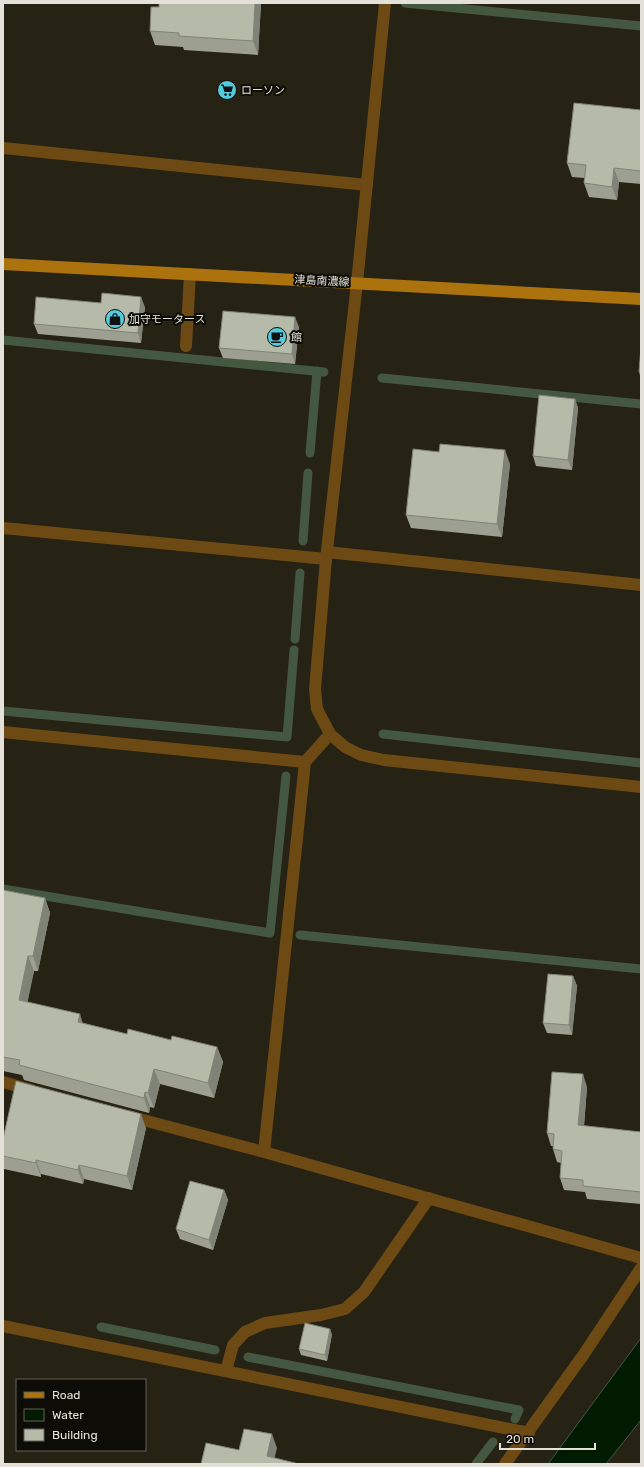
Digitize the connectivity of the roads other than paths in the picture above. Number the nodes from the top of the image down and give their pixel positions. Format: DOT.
graph roads {
  1 [pos="385,3"];
  2 [pos="3,148"];
  3 [pos="367,185"];
  4 [pos="3,264"];
  5 [pos="190,274"];
  6 [pos="357,283"];
  7 [pos="641,299"];
  8 [pos="186,346"];
  9 [pos="3,528"];
  10 [pos="326,556"];
  11 [pos="641,585"];
  12 [pos="3,732"];
  13 [pos="330,734"];
  14 [pos="305,762"];
  15 [pos="641,787"];
  16 [pos="3,1082"];
  17 [pos="41,1093"];
  18 [pos="118,1113"];
  19 [pos="264,1152"];
  20 [pos="430,1198"];
  21 [pos="641,1258"];
  22 [pos="641,1268"];
  23 [pos="3,1326"];
  24 [pos="226,1371"];
  25 [pos="529,1433"];
  26 [pos="505,1464"];
  1 -- 3 [label="street"];
  2 -- 3 [label="street"];
  3 -- 6 [label="street"];
  4 -- 5 [label="main road, 津島南濃線"];
  5 -- 6 [label="main road, 津島南濃線"];
  5 -- 8 [label="street"];
  6 -- 7 [label="main road, 津島南濃線"];
  6 -- 10 [label="street"];
  9 -- 10 [label="street"];
  10 -- 11 [label="street"];
  10 -- 13 [label="street"];
  12 -- 14 [label="street"];
  13 -- 14 [label="street"];
  13 -- 15 [label="street"];
  14 -- 19 [label="street"];
  16 -- 17 [label="street"];
  18 -- 19 [label="street"];
  19 -- 20 [label="street"];
  20 -- 21 [label="street"];
  20 -- 24 [label="street"];
  22 -- 25 [label="street"];
  23 -- 24 [label="street"];
  24 -- 25 [label="street"];
  25 -- 26 [label="street"];
}
